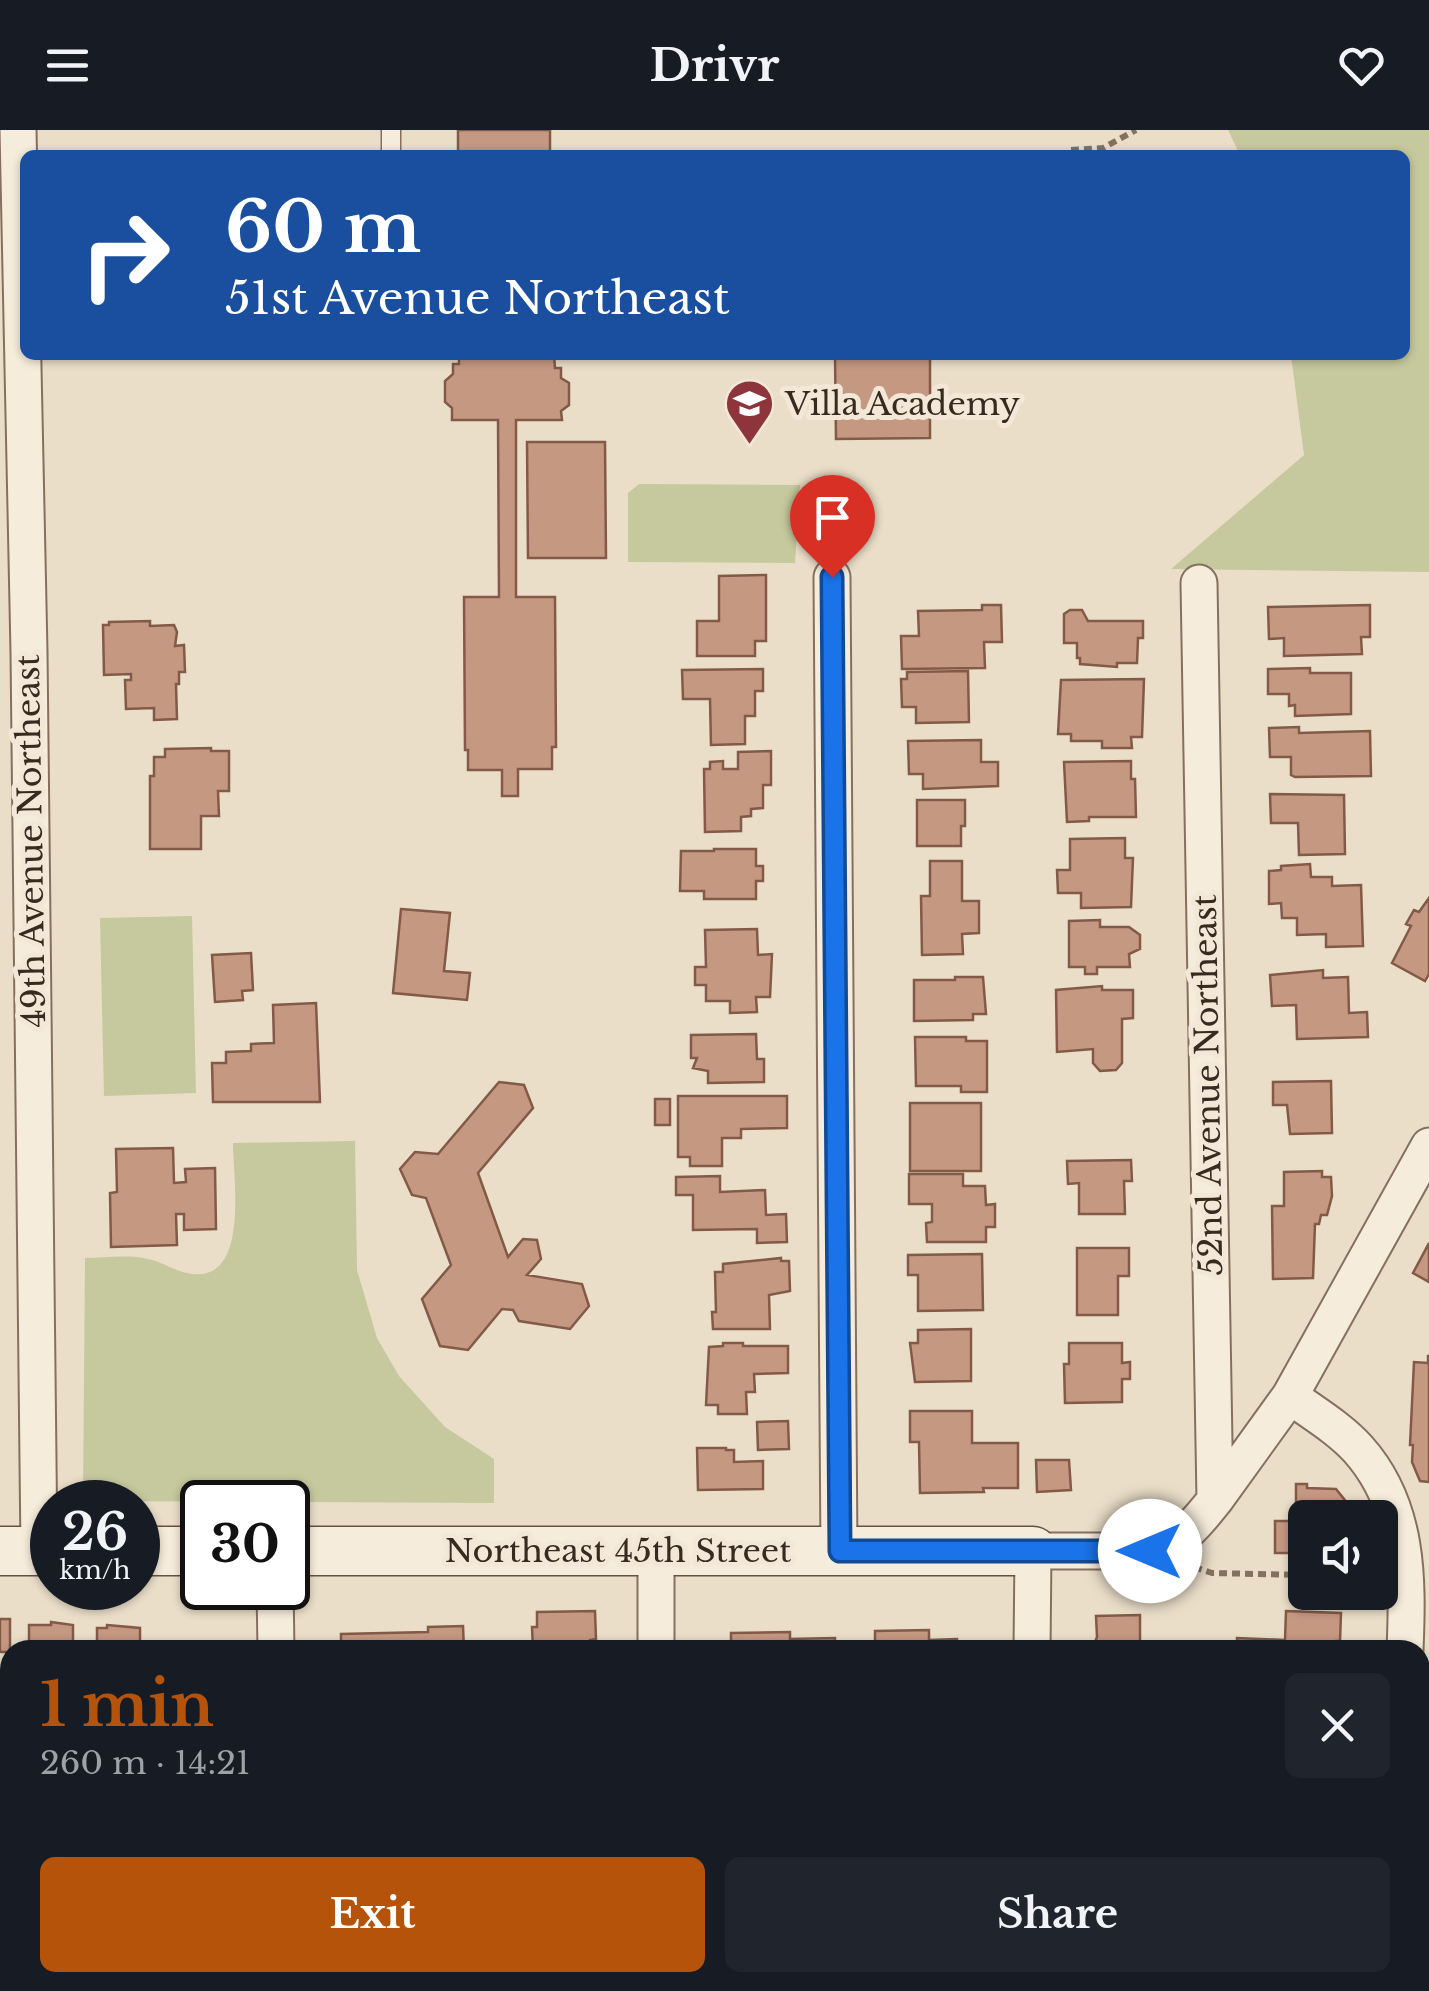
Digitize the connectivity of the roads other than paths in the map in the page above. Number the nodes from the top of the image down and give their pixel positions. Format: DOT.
graph roads {
  1 [pos="18,130"];
  2 [pos="14,571"];
  3 [pos="832,577"];
  4 [pos="1199,584"];
  5 [pos="1429,1146"];
  6 [pos="1290,1396"];
  7 [pos="30,1493"];
  8 [pos="1215,1500"];
  9 [pos="310,1551"];
  10 [pos="656,1551"];
  11 [pos="840,1551"];
  12 [pos="1032,1551"];
  13 [pos="276,1610"];
  14 [pos="276,1640"];
  15 [pos="656,1640"];
  16 [pos="1032,1640"];
  17 [pos="1405,1640"];
  1 -- 2 [label="street, 49th Avenue Northeast"];
  2 -- 7 [label="street, 49th Avenue Northeast"];
  3 -- 11 [label="street"];
  4 -- 8 [label="street, 52nd Avenue Northeast"];
  5 -- 6 [label="street"];
  6 -- 8 [label="street"];
  6 -- 17 [label="street"];
  8 -- 12 [label="street, Northeast 45th Street"];
  9 -- 10 [label="street, Northeast 45th Street"];
  10 -- 11 [label="street, Northeast 45th Street"];
  10 -- 15 [label="street"];
  11 -- 12 [label="street, Northeast 45th Street"];
  12 -- 16 [label="street"];
  13 -- 14 [label="street"];
}
